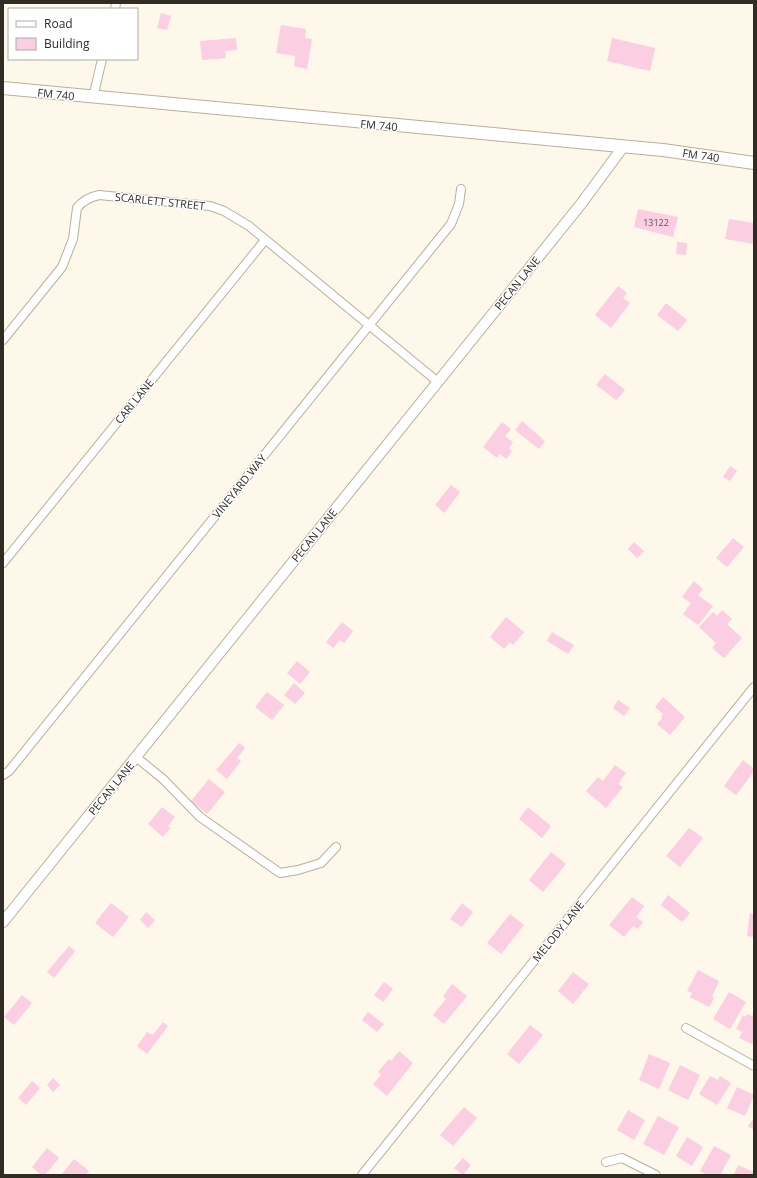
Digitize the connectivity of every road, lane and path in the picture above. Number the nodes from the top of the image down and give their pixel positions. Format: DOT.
graph roads {
  1 [pos="102,60"];
  2 [pos="3,88"];
  3 [pos="93,98"];
  4 [pos="623,147"];
  5 [pos="754,163"];
  6 [pos="460,189"];
  7 [pos="265,240"];
  8 [pos="368,326"];
  9 [pos="3,340"];
  10 [pos="438,382"];
  11 [pos="3,563"];
  12 [pos="754,687"];
  13 [pos="136,756"];
  14 [pos="3,775"];
  15 [pos="336,848"];
  16 [pos="3,922"];
  17 [pos="686,1028"];
  18 [pos="754,1066"];
  19 [pos="606,1162"];
  20 [pos="362,1175"];
  21 [pos="656,1175"];
  1 -- 3 [label="street"];
  2 -- 3 [label="main road, FM 740 / FM 740"];
  3 -- 4 [label="main road, FM 740 / FM 740"];
  4 -- 5 [label="main road, FM 740 / FM 740"];
  4 -- 10 [label="street, PECAN LANE"];
  6 -- 8 [label="street, VINEYARD WAY"];
  7 -- 8 [label="street, SCARLETT STREET"];
  7 -- 9 [label="street, SCARLETT STREET"];
  7 -- 11 [label="street, CARI LANE"];
  8 -- 10 [label="street, SCARLETT STREET"];
  8 -- 14 [label="street, VINEYARD WAY"];
  10 -- 13 [label="street, PECAN LANE"];
  12 -- 20 [label="street, MELODY LANE"];
  13 -- 15 [label="street"];
  13 -- 16 [label="street, PECAN LANE"];
  17 -- 18 [label="street"];
  19 -- 21 [label="street"];
}
